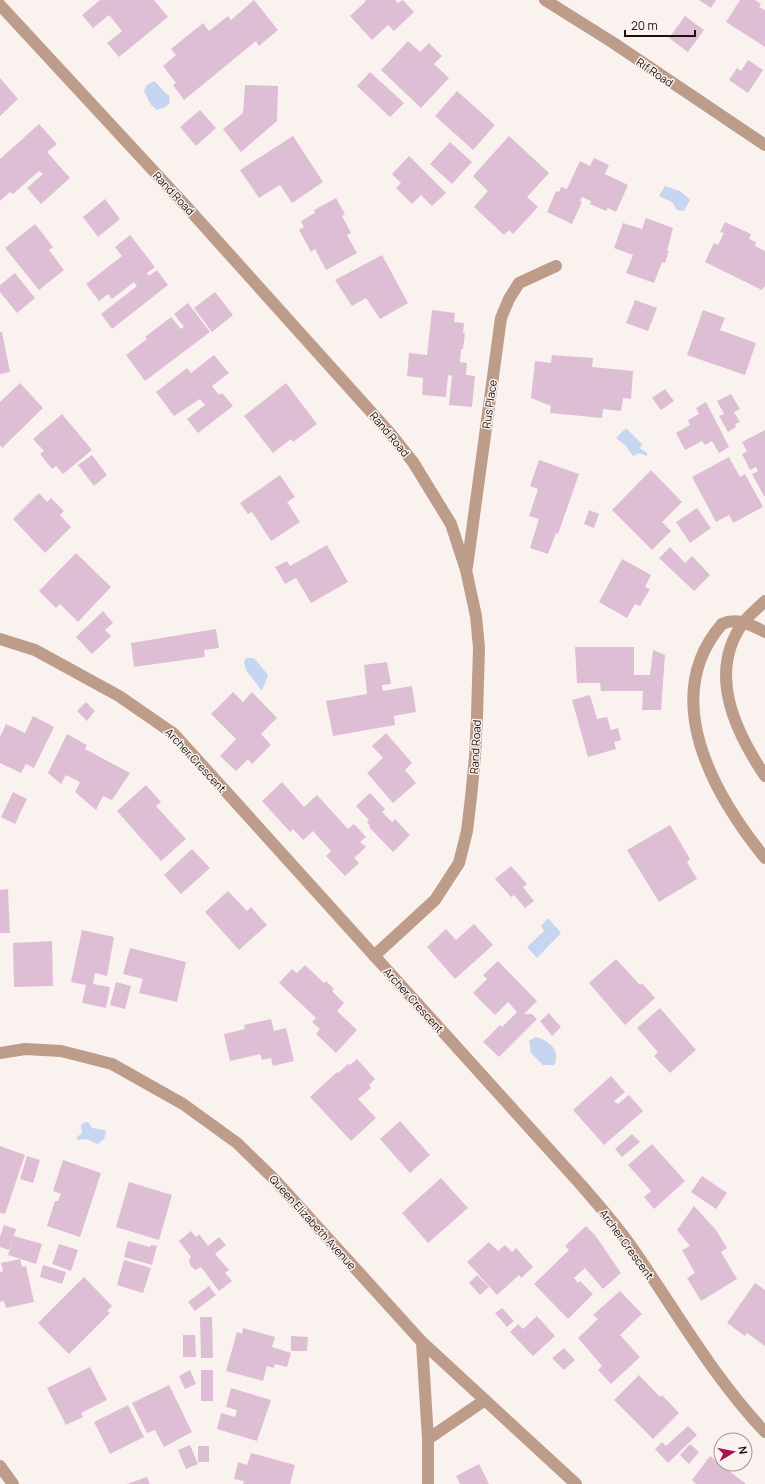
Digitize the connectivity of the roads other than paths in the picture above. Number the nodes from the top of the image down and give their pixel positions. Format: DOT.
graph roads {
  1 [pos="545,0"];
  2 [pos="0,5"];
  3 [pos="765,145"];
  4 [pos="556,266"];
  5 [pos="466,570"];
  6 [pos="765,601"];
  7 [pos="744,622"];
  8 [pos="765,632"];
  9 [pos="0,639"];
  10 [pos="765,776"];
  11 [pos="765,858"];
  12 [pos="374,956"];
  13 [pos="0,1053"];
  14 [pos="422,1342"];
  15 [pos="485,1400"];
  16 [pos="765,1432"];
  17 [pos="428,1439"];
  18 [pos="0,1466"];
  19 [pos="13,1484"];
  20 [pos="428,1484"];
  21 [pos="576,1484"];
  1 -- 3 [label="street, Rif Road"];
  2 -- 5 [label="street, Rand Road"];
  4 -- 5 [label="street, Rus Place"];
  5 -- 12 [label="street, Rand Road"];
  6 -- 7 [label="street"];
  7 -- 8 [label="street"];
  7 -- 10 [label="street"];
  7 -- 11 [label="street"];
  9 -- 12 [label="street, Archer Crescent"];
  12 -- 16 [label="street, Archer Crescent"];
  13 -- 14 [label="street, Queen Elizabeth Avenue"];
  14 -- 15 [label="street, Queen Elizabeth Avenue"];
  14 -- 17 [label="street"];
  15 -- 17 [label="street"];
  15 -- 21 [label="street, Queen Elizabeth Avenue"];
  17 -- 20 [label="street"];
  18 -- 19 [label="street"];
}
